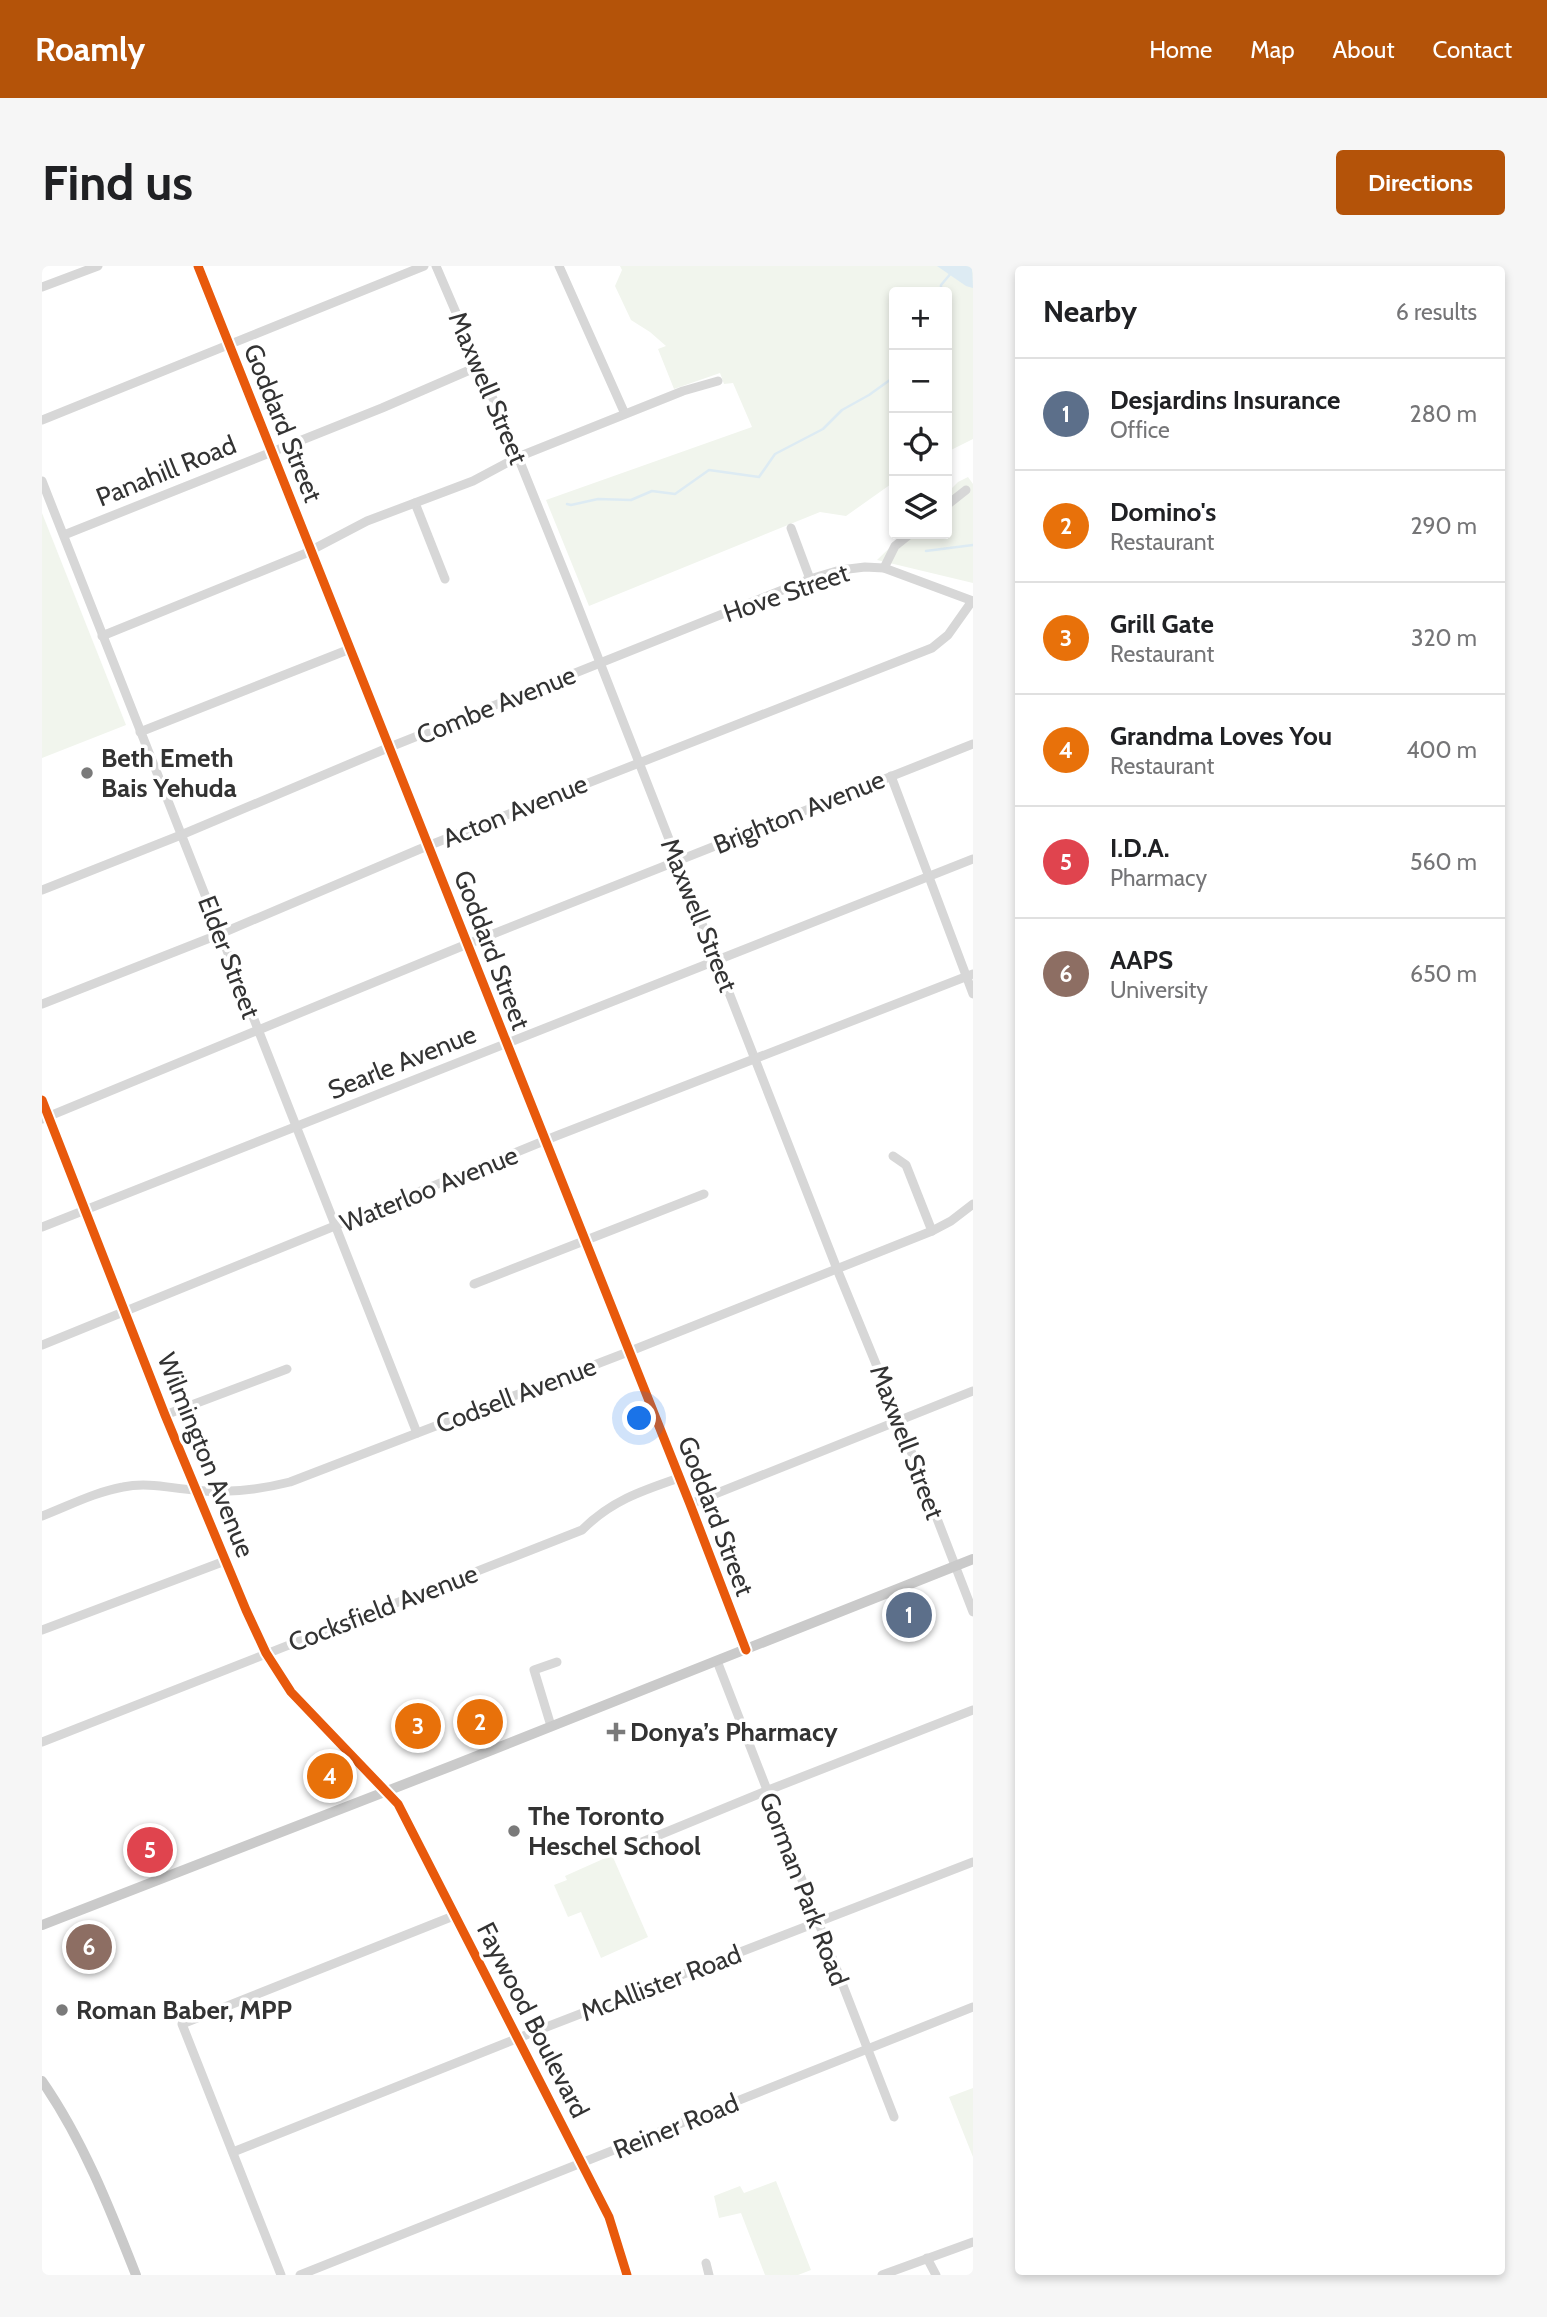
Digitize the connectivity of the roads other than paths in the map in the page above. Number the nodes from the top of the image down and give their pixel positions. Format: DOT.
graph roads {
  1 [pos="97,266"];
  2 [pos="198,266"];
  3 [pos="424,266"];
  4 [pos="436,266"];
  5 [pos="559,266"];
  6 [pos="42,288"];
  7 [pos="229,346"];
  8 [pos="479,366"];
  9 [pos="718,381"];
  10 [pos="625,414"];
  11 [pos="42,420"];
  12 [pos="272,450"];
  13 [pos="518,457"];
  14 [pos="42,481"];
  15 [pos="966,490"];
  16 [pos="952,501"];
  17 [pos="415,503"];
  18 [pos="790,528"];
  19 [pos="64,535"];
  20 [pos="904,539"];
  21 [pos="312,550"];
  22 [pos="884,568"];
  23 [pos="445,579"];
  24 [pos="810,579"];
  25 [pos="972,601"];
  26 [pos="102,636"];
  27 [pos="350,649"];
  28 [pos="601,663"];
  29 [pos="140,732"];
  30 [pos="973,744"];
  31 [pos="390,747"];
  32 [pos="640,761"];
  33 [pos="891,776"];
  34 [pos="181,835"];
  35 [pos="429,845"];
  36 [pos="973,859"];
  37 [pos="678,860"];
  38 [pos="929,876"];
  39 [pos="42,890"];
  40 [pos="220,934"];
  41 [pos="467,944"];
  42 [pos="718,960"];
  43 [pos="969,976"];
  44 [pos="973,994"];
  45 [pos="42,1004"];
  46 [pos="258,1031"];
  47 [pos="506,1044"];
  48 [pos="756,1060"];
  49 [pos="42,1100"];
  50 [pos="45,1118"];
  51 [pos="295,1127"];
  52 [pos="545,1141"];
  53 [pos="893,1156"];
  54 [pos="704,1194"];
  55 [pos="973,1204"];
  56 [pos="85,1210"];
  57 [pos="42,1227"];
  58 [pos="335,1228"];
  59 [pos="932,1231"];
  60 [pos="586,1242"];
  61 [pos="837,1269"];
  62 [pos="474,1284"];
  63 [pos="125,1311"];
  64 [pos="42,1345"];
  65 [pos="628,1352"];
  66 [pos="287,1369"];
  67 [pos="973,1391"];
  68 [pos="165,1415"];
  69 [pos="900,1420"];
  70 [pos="417,1433"];
  71 [pos="679,1478"];
  72 [pos="196,1490"];
  73 [pos="690,1504"];
  74 [pos="42,1516"];
  75 [pos="973,1559"];
  76 [pos="225,1561"];
  77 [pos="955,1566"];
  78 [pos="973,1612"];
  79 [pos="42,1630"];
  80 [pos="746,1650"];
  81 [pos="266,1653"];
  82 [pos="717,1661"];
  83 [pos="557,1662"];
  84 [pos="973,1710"];
  85 [pos="551,1727"];
  86 [pos="42,1742"];
  87 [pos="387,1791"];
  88 [pos="766,1791"];
  89 [pos="630,1847"];
  90 [pos="973,1862"];
  91 [pos="456,1915"];
  92 [pos="817,1923"];
  93 [pos="42,1925"];
  94 [pos="973,2007"];
  95 [pos="519,2038"];
  96 [pos="867,2049"];
  97 [pos="42,2081"];
  98 [pos="894,2117"];
  99 [pos="233,2152"];
  100 [pos="583,2163"];
  101 [pos="973,2242"];
  102 [pos="927,2258"];
  103 [pos="706,2263"];
  104 [pos="136,2275"];
  105 [pos="281,2275"];
  106 [pos="300,2275"];
  107 [pos="627,2275"];
  108 [pos="709,2275"];
  109 [pos="882,2275"];
  110 [pos="936,2275"];
  1 -- 6 [label="street"];
  2 -- 7 [label="street, Goddard Street"];
  3 -- 7 [label="street"];
  4 -- 8 [label="street, Maxwell Street"];
  5 -- 10 [label="street"];
  7 -- 11 [label="street"];
  7 -- 12 [label="street, Goddard Street"];
  8 -- 12 [label="street, Panahill Road"];
  8 -- 13 [label="street, Maxwell Street"];
  9 -- 10 [label="street"];
  10 -- 13 [label="street"];
  12 -- 19 [label="street, Panahill Road"];
  12 -- 21 [label="street, Goddard Street"];
  13 -- 17 [label="street"];
  13 -- 28 [label="street, Maxwell Street"];
  14 -- 19 [label="street, Elder Street"];
  15 -- 16 [label="street"];
  17 -- 21 [label="street"];
  17 -- 23 [label="street"];
  18 -- 24 [label="street"];
  19 -- 26 [label="street, Elder Street"];
  20 -- 22 [label="street"];
  21 -- 26 [label="street"];
  21 -- 27 [label="street, Goddard Street"];
  22 -- 24 [label="street, Hove Street"];
  22 -- 25 [label="street, Hove Street"];
  24 -- 28 [label="street, Hove Street"];
  25 -- 32 [label="street, Acton Avenue"];
  26 -- 29 [label="street, Elder Street"];
  27 -- 29 [label="street"];
  27 -- 31 [label="street, Goddard Street"];
  28 -- 31 [label="street, Combe Avenue"];
  28 -- 32 [label="street, Maxwell Street"];
  29 -- 34 [label="street, Elder Street"];
  30 -- 33 [label="street, Brighton Avenue"];
  31 -- 34 [label="street, Combe Avenue"];
  31 -- 35 [label="street, Goddard Street"];
  32 -- 35 [label="street, Acton Avenue"];
  32 -- 37 [label="street, Maxwell Street"];
  33 -- 37 [label="street, Brighton Avenue"];
  33 -- 38 [label="street"];
  34 -- 39 [label="street, Combe Avenue"];
  34 -- 40 [label="street, Elder Street"];
  35 -- 40 [label="street, Acton Avenue"];
  35 -- 41 [label="street, Goddard Street"];
  36 -- 38 [label="street, Searle Avenue"];
  37 -- 41 [label="street, Brighton Avenue"];
  37 -- 42 [label="street, Maxwell Street"];
  38 -- 42 [label="street, Searle Avenue"];
  38 -- 43 [label="street"];
  40 -- 45 [label="street, Acton Avenue"];
  40 -- 46 [label="street, Elder Street"];
  41 -- 46 [label="street, Brighton Avenue"];
  41 -- 47 [label="street, Goddard Street"];
  42 -- 47 [label="street, Searle Avenue"];
  42 -- 48 [label="street, Maxwell Street"];
  43 -- 44 [label="street"];
  43 -- 48 [label="street, Waterloo Avenue"];
  46 -- 50 [label="street, Brighton Avenue"];
  46 -- 51 [label="street, Elder Street"];
  47 -- 51 [label="street, Searle Avenue"];
  47 -- 52 [label="street, Goddard Street"];
  48 -- 52 [label="street, Waterloo Avenue"];
  48 -- 61 [label="street, Maxwell Street"];
  49 -- 50 [label="street, Wilmington Avenue"];
  50 -- 56 [label="street, Wilmington Avenue"];
  51 -- 56 [label="street, Searle Avenue"];
  51 -- 58 [label="street, Elder Street"];
  52 -- 58 [label="street, Waterloo Avenue"];
  52 -- 60 [label="street, Goddard Street"];
  53 -- 59 [label="street"];
  54 -- 60 [label="street"];
  55 -- 59 [label="street, Codsell Avenue"];
  56 -- 57 [label="street, Searle Avenue"];
  56 -- 63 [label="street, Wilmington Avenue"];
  58 -- 63 [label="street, Waterloo Avenue"];
  58 -- 70 [label="street, Elder Street"];
  59 -- 61 [label="street, Codsell Avenue"];
  60 -- 62 [label="street"];
  60 -- 65 [label="street, Goddard Street"];
  61 -- 65 [label="street, Codsell Avenue"];
  61 -- 69 [label="street, Maxwell Street"];
  63 -- 64 [label="street, Waterloo Avenue"];
  63 -- 68 [label="street, Wilmington Avenue"];
  65 -- 70 [label="street, Codsell Avenue"];
  65 -- 71 [label="street, Goddard Street"];
  66 -- 68 [label="street"];
  67 -- 69 [label="street"];
  68 -- 72 [label="street, Wilmington Avenue"];
  69 -- 73 [label="street"];
  69 -- 77 [label="street, Maxwell Street"];
  70 -- 72 [label="street, Codsell Avenue"];
  71 -- 73 [label="street, Goddard Street"];
  71 -- 81 [label="street, Cocksfield Avenue"];
  72 -- 74 [label="street, Codsell Avenue"];
  72 -- 76 [label="street, Wilmington Avenue"];
  73 -- 80 [label="street, Goddard Street"];
  75 -- 77 [label="main road"];
  76 -- 79 [label="street"];
  76 -- 81 [label="street, Wilmington Avenue"];
  77 -- 78 [label="street, Maxwell Street"];
  77 -- 80 [label="main road"];
  80 -- 82 [label="main road"];
  81 -- 86 [label="street, Cocksfield Avenue"];
  81 -- 87 [label="street, Wilmington Avenue"];
  82 -- 85 [label="main road"];
  82 -- 88 [label="street, Gorman Park Road"];
  83 -- 85 [label="street"];
  84 -- 88 [label="street"];
  85 -- 87 [label="main road"];
  87 -- 91 [label="street, Faywood Boulevard"];
  87 -- 93 [label="main road"];
  88 -- 89 [label="street"];
  88 -- 92 [label="street, Gorman Park Road"];
  90 -- 92 [label="street, McAllister Road"];
  91 -- 95 [label="street, Faywood Boulevard"];
  91 -- 99 [label="street"];
  92 -- 95 [label="street, McAllister Road"];
  92 -- 96 [label="street, Gorman Park Road"];
  94 -- 96 [label="street, Reiner Road"];
  95 -- 99 [label="street, McAllister Road"];
  95 -- 100 [label="street, Faywood Boulevard"];
  96 -- 98 [label="street, Gorman Park Road"];
  96 -- 100 [label="street, Reiner Road"];
  97 -- 104 [label="main road"];
  99 -- 105 [label="street"];
  100 -- 106 [label="street, Reiner Road"];
  100 -- 107 [label="street, Faywood Boulevard"];
  101 -- 102 [label="street"];
  102 -- 109 [label="street"];
  102 -- 110 [label="street"];
  103 -- 108 [label="street"];
}
